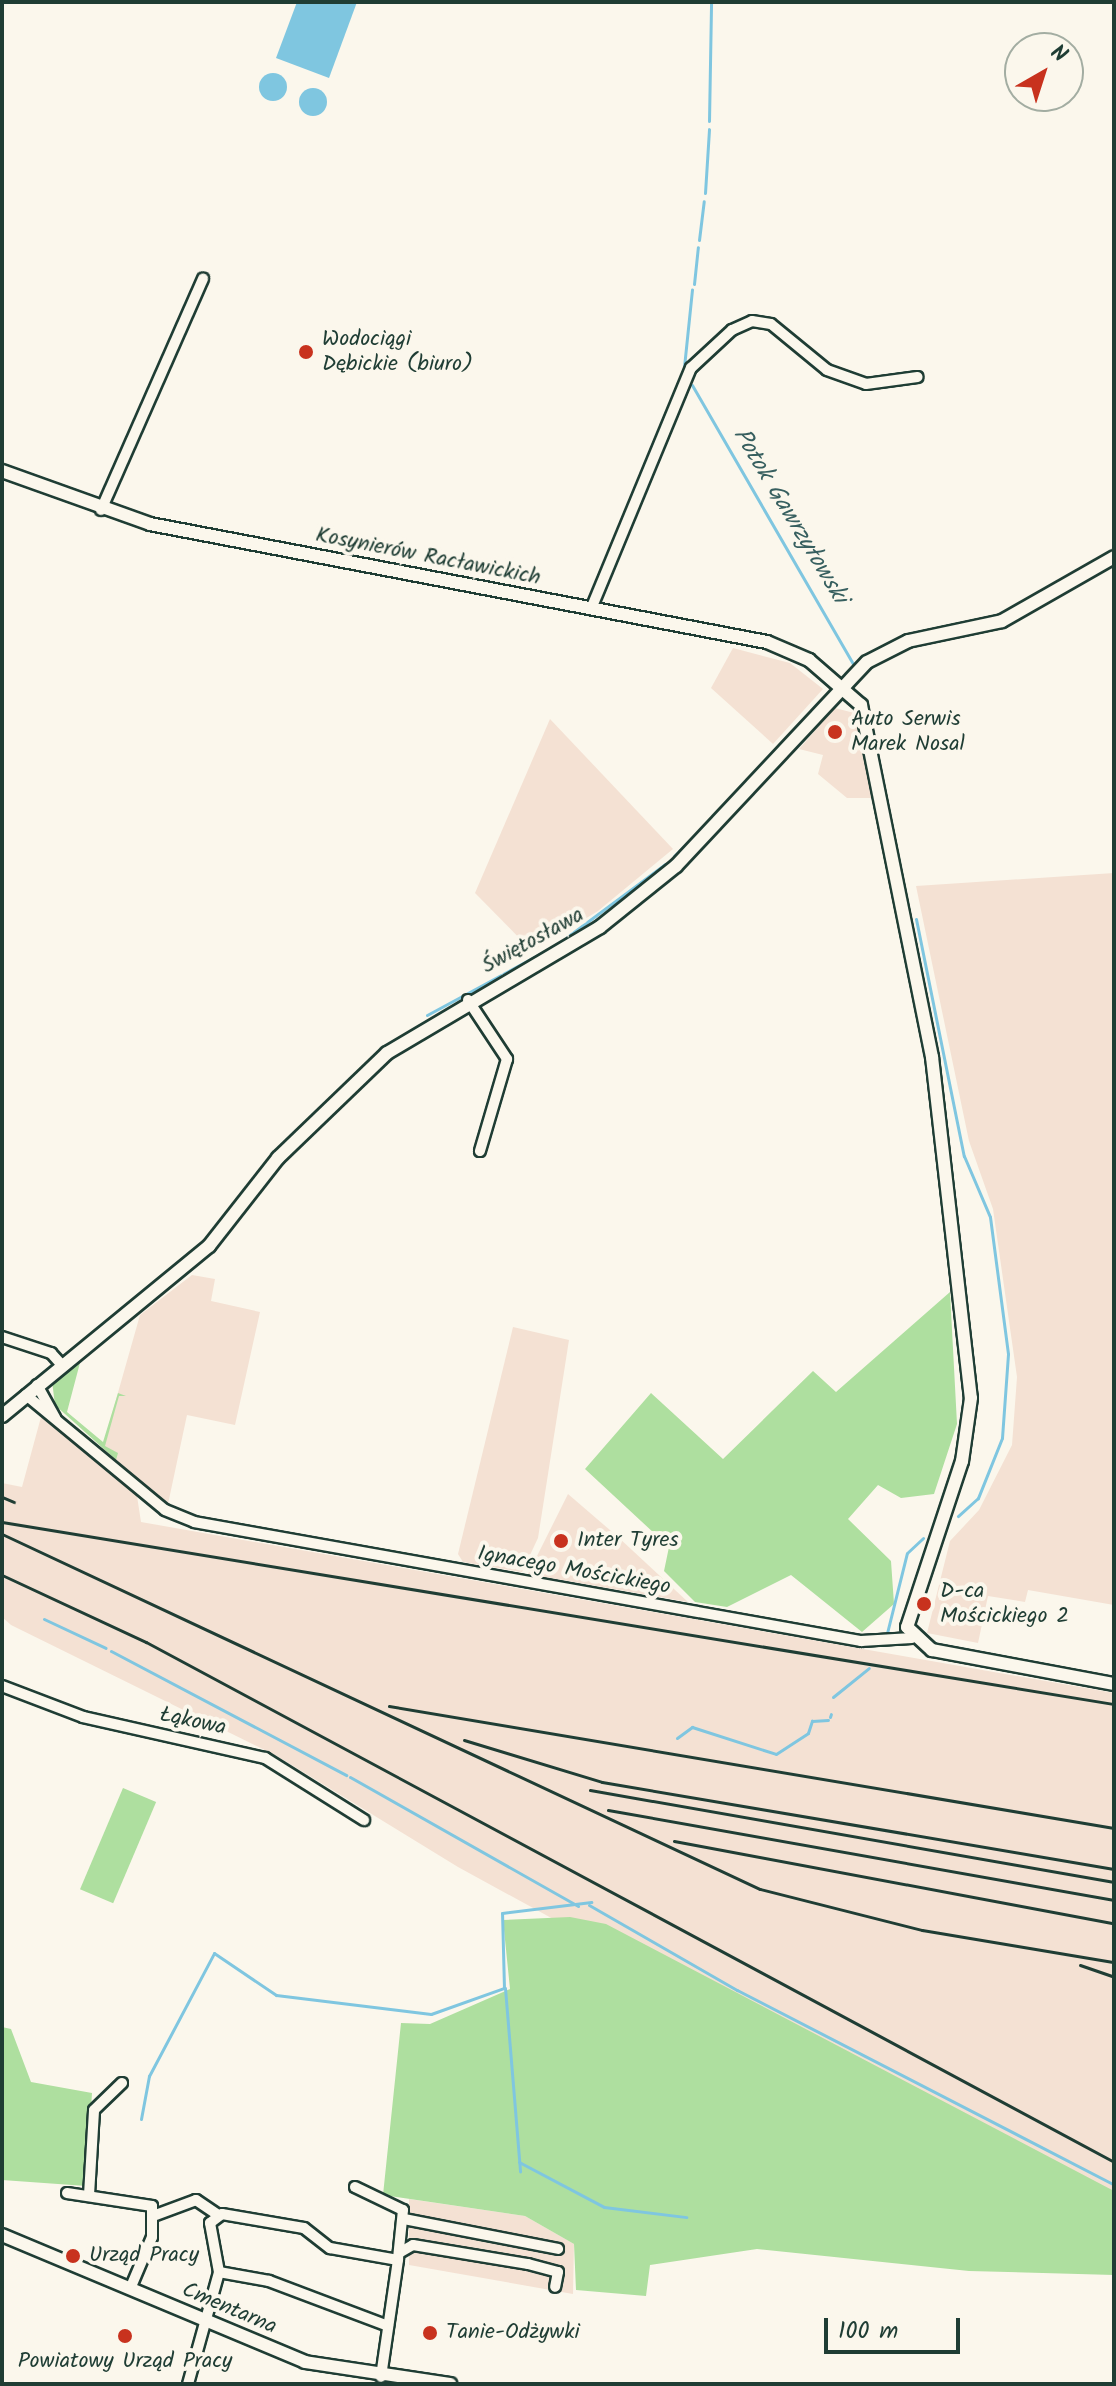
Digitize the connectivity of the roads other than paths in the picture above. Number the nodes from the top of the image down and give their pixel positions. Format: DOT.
graph roads {
  1 [pos="203,279"];
  2 [pos="918,377"];
  3 [pos="2,471"];
  4 [pos="101,510"];
  5 [pos="1114,557"];
  6 [pos="591,609"];
  7 [pos="842,687"];
  8 [pos="468,1000"];
  9 [pos="480,1151"];
  10 [pos="2,1337"];
  11 [pos="61,1364"];
  12 [pos="37,1385"];
  13 [pos="26,1395"];
  14 [pos="2,1416"];
  15 [pos="56,1420"];
  16 [pos="912,1638"];
  17 [pos="1114,1684"];
  18 [pos="2,1686"];
  19 [pos="364,1820"];
  20 [pos="122,2083"];
  21 [pos="355,2187"];
  22 [pos="67,2193"];
  23 [pos="89,2195"];
  24 [pos="217,2214"];
  25 [pos="153,2216"];
  26 [pos="404,2219"];
  27 [pos="2,2235"];
  28 [pos="398,2256"];
  29 [pos="558,2261"];
  30 [pos="219,2272"];
  31 [pos="555,2287"];
  32 [pos="130,2289"];
  33 [pos="203,2320"];
  34 [pos="388,2326"];
  35 [pos="381,2377"];
  36 [pos="188,2384"];
  37 [pos="450,2384"];
  1 -- 4 [label="street"];
  2 -- 6 [label="street"];
  3 -- 4 [label="street, Kosynierów Racławickich"];
  4 -- 6 [label="street, Kosynierów Racławickich"];
  5 -- 7 [label="street, Świętosława"];
  6 -- 7 [label="street, Kosynierów Racławickich"];
  7 -- 8 [label="street, Świętosława"];
  7 -- 16 [label="street, Kosynierów Racławickich"];
  8 -- 9 [label="street"];
  8 -- 11 [label="street, Świętosława"];
  10 -- 11 [label="street"];
  11 -- 12 [label="street, Świętosława"];
  12 -- 13 [label="street, Świętosława"];
  12 -- 15 [label="street, Ignacego Mościckiego"];
  13 -- 14 [label="street, Świętosława"];
  13 -- 15 [label="street, Ignacego Mościckiego"];
  15 -- 16 [label="street, Ignacego Mościckiego"];
  16 -- 17 [label="street, Ignacego Mościckiego"];
  18 -- 19 [label="street, Łąkowa"];
  20 -- 23 [label="street"];
  21 -- 26 [label="street"];
  22 -- 23 [label="street"];
  23 -- 25 [label="street"];
  24 -- 25 [label="street"];
  24 -- 28 [label="street"];
  24 -- 30 [label="street"];
  25 -- 32 [label="street"];
  26 -- 28 [label="street"];
  26 -- 29 [label="street"];
  27 -- 32 [label="street, Cmentarna"];
  28 -- 29 [label="street"];
  28 -- 34 [label="street"];
  29 -- 31 [label="street"];
  30 -- 33 [label="street"];
  30 -- 34 [label="street"];
  32 -- 33 [label="street, Cmentarna"];
  33 -- 35 [label="street, Cmentarna"];
  33 -- 36 [label="street"];
  34 -- 35 [label="street"];
  35 -- 37 [label="street, Cmentarna"];
}
